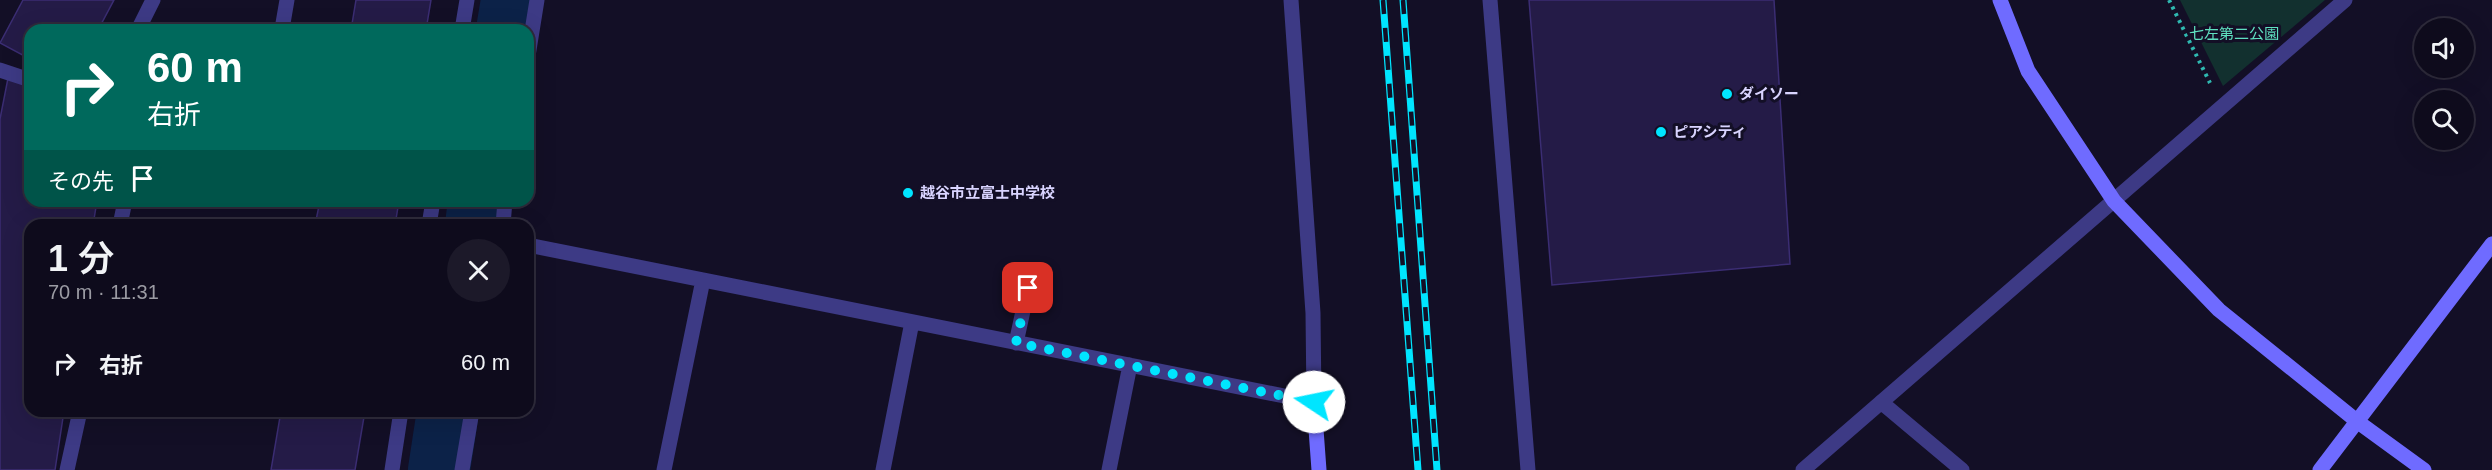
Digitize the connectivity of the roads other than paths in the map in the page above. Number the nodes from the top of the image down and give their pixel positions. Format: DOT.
graph roads {
  1 [pos="153,0"];
  2 [pos="287,0"];
  3 [pos="467,0"];
  4 [pos="537,0"];
  5 [pos="1291,0"];
  6 [pos="1490,0"];
  7 [pos="2000,0"];
  8 [pos="2345,0"];
  9 [pos="141,24"];
  10 [pos="283,24"];
  11 [pos="463,24"];
  12 [pos="533,24"];
  13 [pos="0,70"];
  14 [pos="24,78"];
  15 [pos="2114,201"];
  16 [pos="2492,244"];
  17 [pos="534,246"];
  18 [pos="703,280"];
  19 [pos="1028,288"];
  20 [pos="912,322"];
  21 [pos="1016,343"];
  22 [pos="1130,365"];
  23 [pos="1314,402"];
  24 [pos="1881,402"];
  25 [pos="79,417"];
  26 [pos="400,417"];
  27 [pos="471,417"];
  28 [pos="2358,422"];
  29 [pos="67,470"];
  30 [pos="392,470"];
  31 [pos="462,470"];
  32 [pos="664,470"];
  33 [pos="883,470"];
  34 [pos="1109,470"];
  35 [pos="1319,470"];
  36 [pos="1528,470"];
  37 [pos="1803,470"];
  38 [pos="1962,470"];
  39 [pos="2320,470"];
  40 [pos="2424,470"];
  1 -- 9 [label="street"];
  2 -- 10 [label="street"];
  3 -- 11 [label="street"];
  4 -- 12 [label="street"];
  5 -- 23 [label="street"];
  6 -- 36 [label="street"];
  7 -- 15 [label="street"];
  8 -- 15 [label="street"];
  13 -- 14 [label="street"];
  15 -- 24 [label="street"];
  15 -- 28 [label="street"];
  16 -- 28 [label="street"];
  17 -- 18 [label="street"];
  18 -- 20 [label="street"];
  18 -- 32 [label="street"];
  19 -- 21 [label="street"];
  20 -- 21 [label="street"];
  20 -- 33 [label="street"];
  21 -- 22 [label="street"];
  22 -- 23 [label="street"];
  22 -- 34 [label="street"];
  23 -- 35 [label="street"];
  24 -- 37 [label="street"];
  24 -- 38 [label="street"];
  25 -- 29 [label="street"];
  26 -- 30 [label="street"];
  27 -- 31 [label="street"];
  28 -- 39 [label="street"];
  28 -- 40 [label="street"];
}
